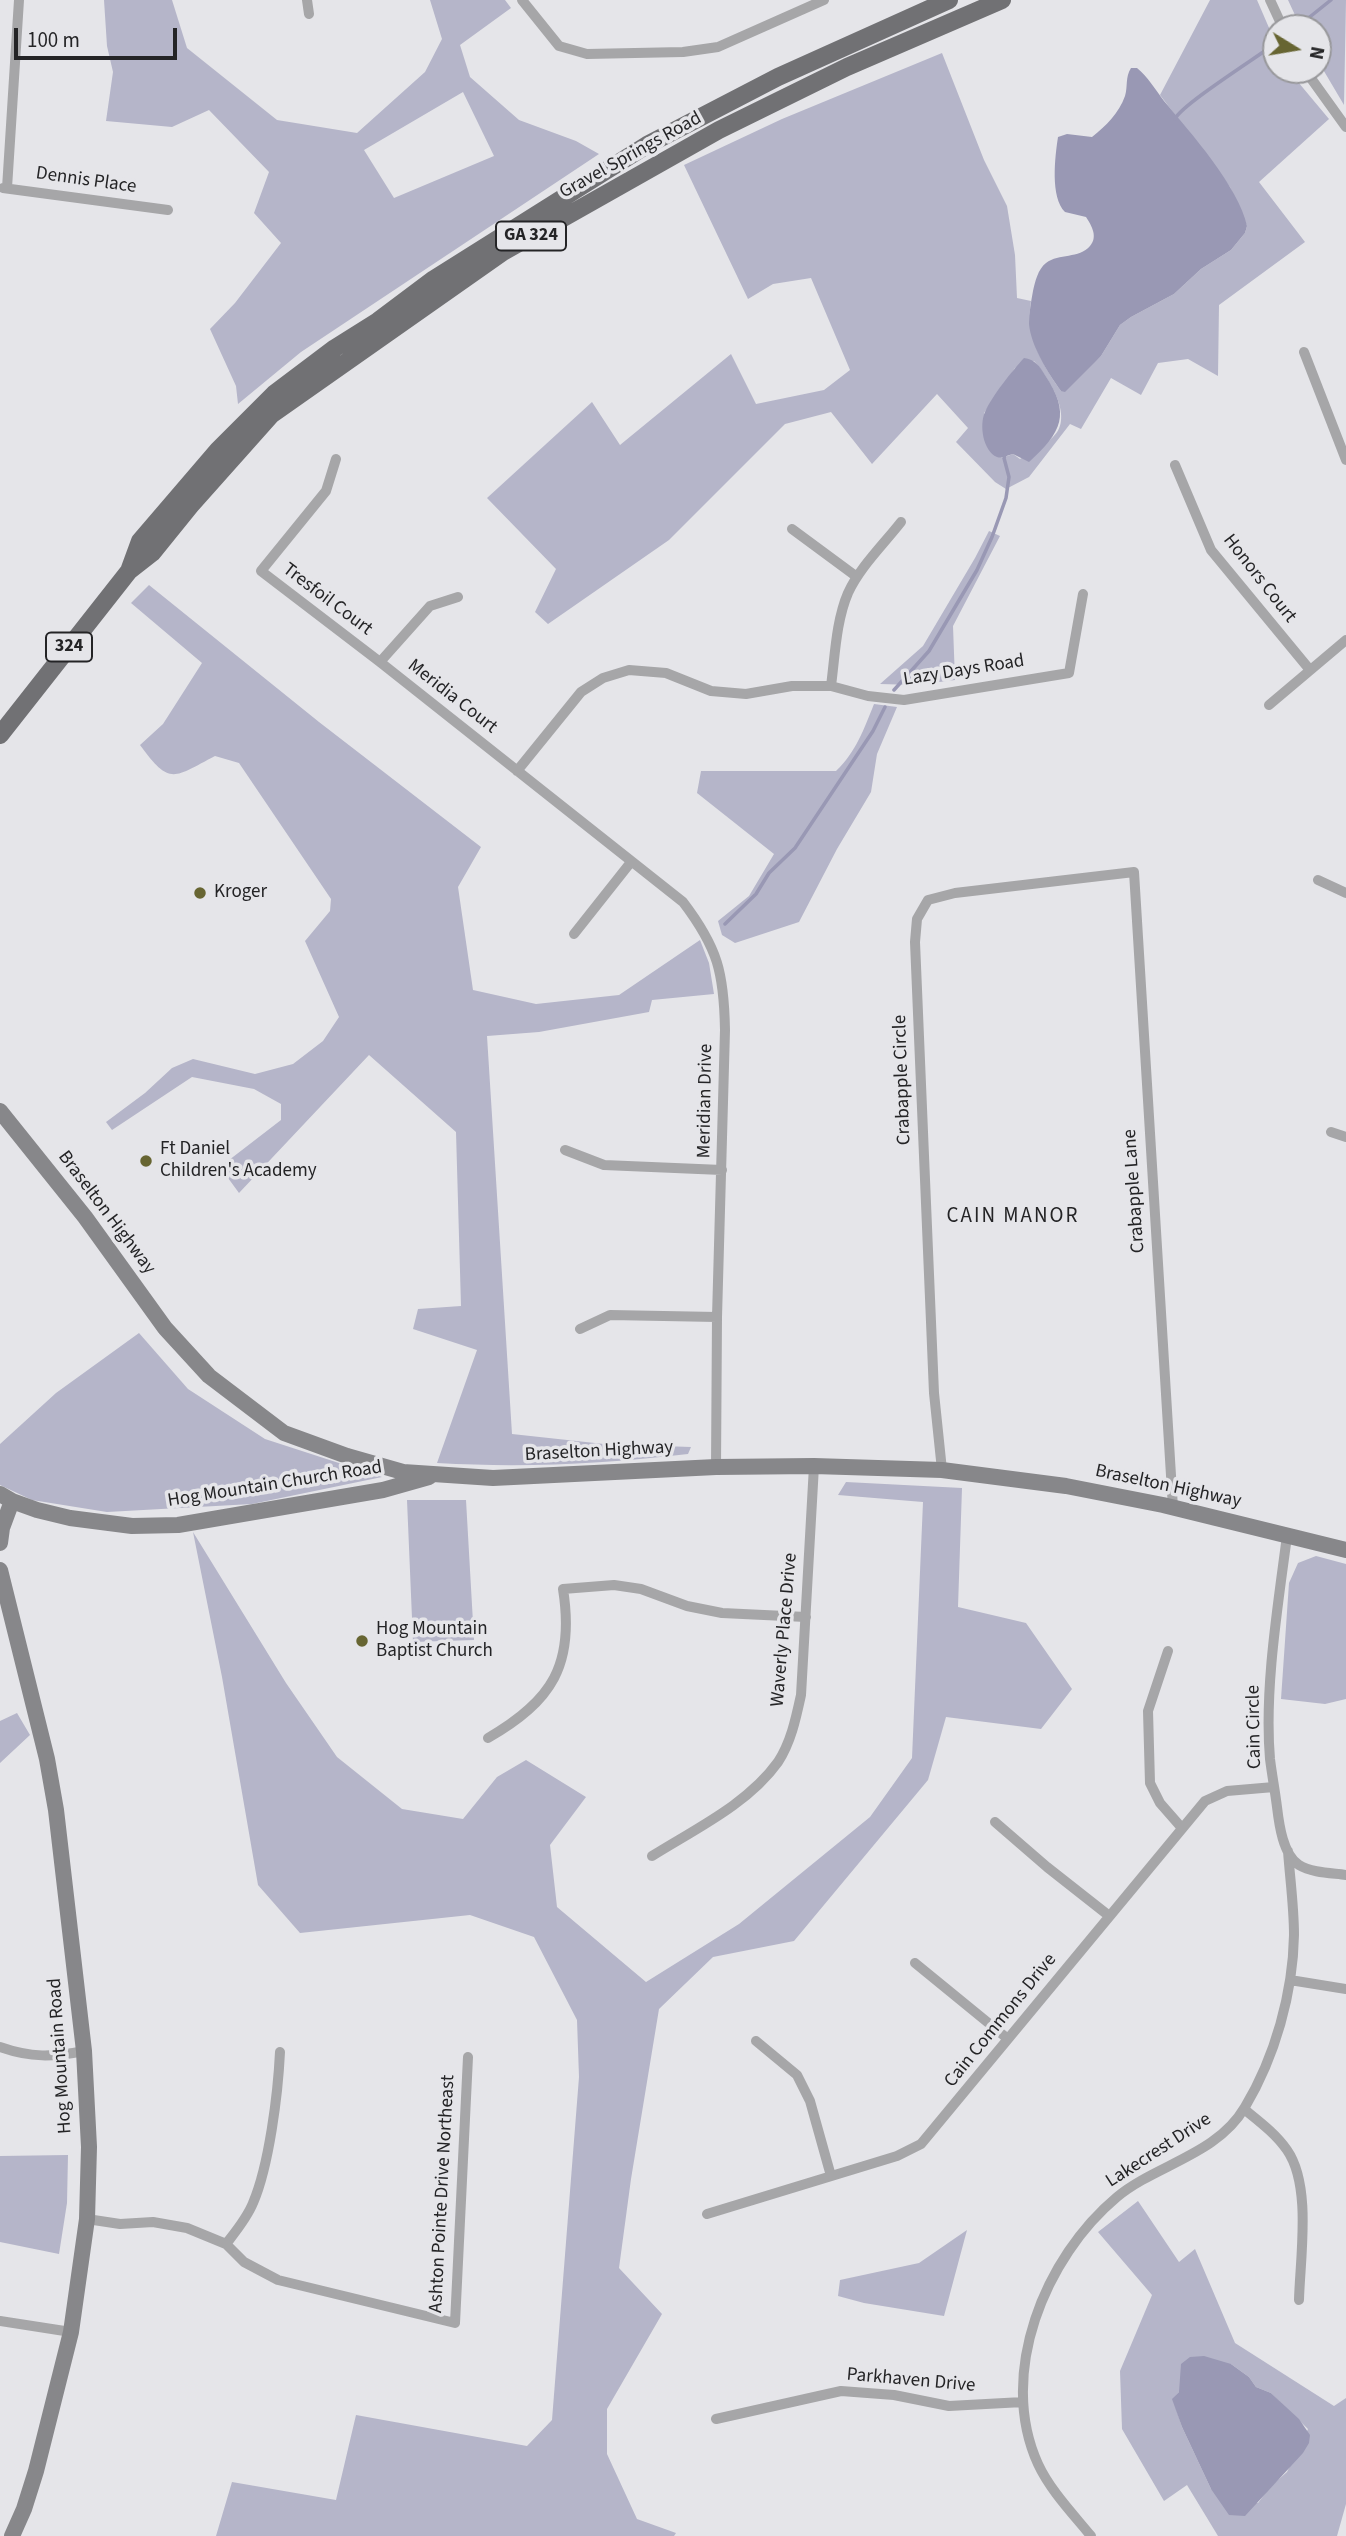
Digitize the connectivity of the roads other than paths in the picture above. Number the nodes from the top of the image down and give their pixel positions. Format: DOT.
graph roads {
  1 [pos="19,0"];
  2 [pos="307,0"];
  3 [pos="522,0"];
  4 [pos="824,0"];
  5 [pos="949,0"];
  6 [pos="1002,0"];
  7 [pos="309,14"];
  8 [pos="1315,84"];
  9 [pos="1346,127"];
  10 [pos="3,188"];
  11 [pos="168,209"];
  12 [pos="1304,352"];
  13 [pos="337,459"];
  14 [pos="1346,460"];
  15 [pos="1175,465"];
  16 [pos="901,522"];
  17 [pos="792,529"];
  18 [pos="129,571"];
  19 [pos="858,577"];
  20 [pos="1083,594"];
  21 [pos="458,597"];
  22 [pos="1346,640"];
  23 [pos="380,662"];
  24 [pos="1310,670"];
  25 [pos="831,686"];
  26 [pos="1269,705"];
  27 [pos="0,735"];
  28 [pos="517,771"];
  29 [pos="631,862"];
  30 [pos="1135,872"];
  31 [pos="1318,880"];
  32 [pos="1346,893"];
  33 [pos="574,934"];
  34 [pos="0,1111"];
  35 [pos="1331,1132"];
  36 [pos="1346,1137"];
  37 [pos="565,1150"];
  38 [pos="722,1170"];
  39 [pos="718,1317"];
  40 [pos="580,1329"];
  41 [pos="814,1466"];
  42 [pos="716,1468"];
  43 [pos="942,1470"];
  44 [pos="435,1475"];
  45 [pos="6,1498"];
  46 [pos="1173,1508"];
  47 [pos="1287,1536"];
  48 [pos="0,1543"];
  49 [pos="1346,1550"];
  50 [pos="0,1570"];
  51 [pos="806,1617"];
  52 [pos="1168,1651"];
  53 [pos="488,1738"];
  54 [pos="1274,1787"];
  55 [pos="995,1822"];
  56 [pos="1181,1827"];
  57 [pos="1288,1851"];
  58 [pos="652,1856"];
  59 [pos="1346,1875"];
  60 [pos="1108,1915"];
  61 [pos="915,1963"];
  62 [pos="1290,1980"];
  63 [pos="1346,1989"];
  64 [pos="1008,2039"];
  65 [pos="756,2040"];
  66 [pos="0,2046"];
  67 [pos="84,2051"];
  68 [pos="279,2052"];
  69 [pos="468,2057"];
  70 [pos="1244,2109"];
  71 [pos="831,2176"];
  72 [pos="707,2214"];
  73 [pos="86,2219"];
  74 [pos="226,2244"];
  75 [pos="1299,2300"];
  76 [pos="0,2320"];
  77 [pos="71,2332"];
  78 [pos="1023,2402"];
  79 [pos="716,2419"];
  80 [pos="12,2536"];
  81 [pos="1091,2536"];
  1 -- 10 [label="street"];
  2 -- 7 [label="street"];
  3 -- 4 [label="street"];
  5 -- 18 [label="main road, Gravel Springs Road / GA 324"];
  6 -- 18 [label="main road, Gravel Springs Road / GA 324"];
  8 -- 9 [label="street"];
  10 -- 11 [label="street, Dennis Place"];
  12 -- 14 [label="street"];
  13 -- 23 [label="street, Tresfoil Court"];
  15 -- 24 [label="street, Honors Court"];
  16 -- 19 [label="street"];
  17 -- 19 [label="street"];
  18 -- 27 [label="main road, Gravel Springs Road / 324"];
  19 -- 25 [label="street"];
  20 -- 25 [label="street, Lazy Days Road"];
  21 -- 23 [label="street, Meridia Court"];
  22 -- 24 [label="street"];
  23 -- 28 [label="street, Meridia Court"];
  24 -- 26 [label="street"];
  25 -- 28 [label="street, Lazy Days Road"];
  28 -- 29 [label="street"];
  29 -- 33 [label="street"];
  29 -- 38 [label="street, Meridian Drive"];
  30 -- 43 [label="street, Crabapple Circle"];
  30 -- 46 [label="street, Crabapple Lane"];
  31 -- 32 [label="street"];
  34 -- 44 [label="main road, Braselton Highway"];
  35 -- 36 [label="street"];
  37 -- 38 [label="street"];
  38 -- 39 [label="street, Meridian Drive"];
  39 -- 40 [label="street"];
  39 -- 42 [label="street, Meridian Drive"];
  41 -- 42 [label="main road, Braselton Highway"];
  41 -- 43 [label="main road, Braselton Highway"];
  41 -- 51 [label="street, Waverly Place Drive"];
  42 -- 44 [label="main road, Braselton Highway"];
  43 -- 46 [label="main road, Braselton Highway"];
  44 -- 45 [label="main road, Hog Mountain Church Road"];
  45 -- 48 [label="main road"];
  46 -- 47 [label="main road, Braselton Highway"];
  47 -- 49 [label="main road, Braselton Highway"];
  47 -- 54 [label="street, Cain Circle"];
  50 -- 67 [label="main road, Hog Mountain Road"];
  51 -- 53 [label="street"];
  51 -- 58 [label="street, Waverly Place Drive"];
  52 -- 56 [label="street"];
  54 -- 56 [label="street, Cain Commons Drive"];
  54 -- 57 [label="street, Cain Circle"];
  55 -- 60 [label="street"];
  56 -- 60 [label="street, Cain Commons Drive"];
  57 -- 59 [label="street"];
  57 -- 62 [label="street, Lakecrest Drive"];
  60 -- 64 [label="street, Cain Commons Drive"];
  61 -- 64 [label="street"];
  62 -- 63 [label="street"];
  62 -- 70 [label="street, Lakecrest Drive"];
  64 -- 71 [label="street, Cain Commons Drive"];
  65 -- 71 [label="street"];
  66 -- 67 [label="street"];
  67 -- 73 [label="main road, Hog Mountain Road"];
  68 -- 74 [label="street"];
  69 -- 74 [label="street, Ashton Pointe Drive Northeast"];
  70 -- 75 [label="street"];
  70 -- 78 [label="street, Lakecrest Drive"];
  71 -- 72 [label="street, Cain Commons Drive"];
  73 -- 74 [label="street, Ashton Pointe Drive Northeast"];
  73 -- 77 [label="main road, Hog Mountain Road"];
  76 -- 77 [label="street"];
  77 -- 80 [label="main road, Hog Mountain Road"];
  78 -- 79 [label="street, Parkhaven Drive"];
  78 -- 81 [label="street, Lakecrest Drive"];
}
